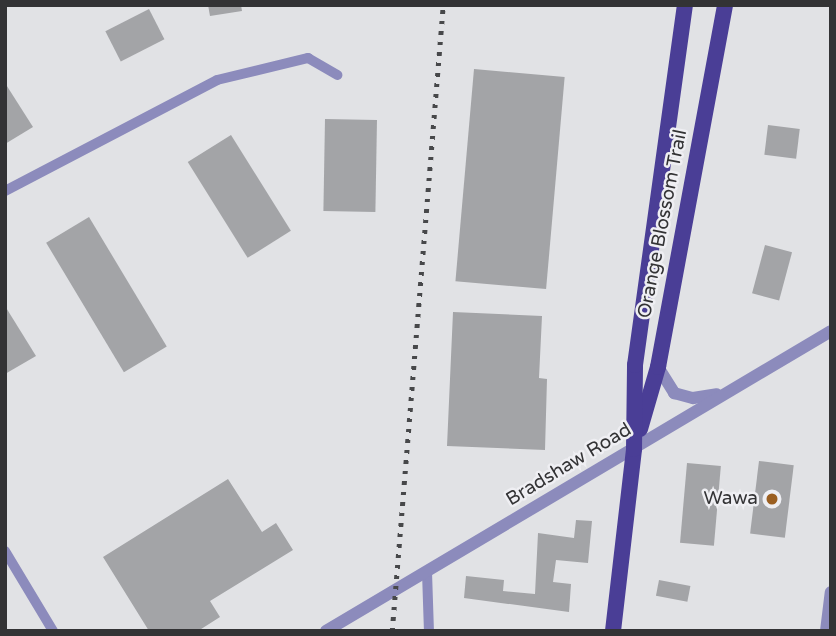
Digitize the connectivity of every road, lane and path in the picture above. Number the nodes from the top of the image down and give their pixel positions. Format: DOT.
graph roads {
  1 [pos="685,5"];
  2 [pos="725,5"];
  3 [pos="337,75"];
  4 [pos="5,191"];
  5 [pos="831,331"];
  6 [pos="658,367"];
  7 [pos="724,394"];
  8 [pos="634,449"];
  9 [pos="5,551"];
  10 [pos="426,572"];
  11 [pos="831,592"];
  12 [pos="53,631"];
  13 [pos="326,631"];
  14 [pos="429,631"];
  15 [pos="613,631"];
  16 [pos="826,631"];
  1 -- 8 [label="main road, Orange Blossom Trail"];
  2 -- 6 [label="main road, Orange Blossom Trail"];
  3 -- 4 [label="street"];
  5 -- 7 [label="street, Bradshaw Road"];
  6 -- 7 [label="street"];
  6 -- 8 [label="main road, Orange Blossom Trail"];
  7 -- 8 [label="street, Bradshaw Road"];
  8 -- 10 [label="street, Bradshaw Road"];
  8 -- 15 [label="main road, Orange Blossom Trail"];
  9 -- 12 [label="street"];
  10 -- 13 [label="street, Bradshaw Road"];
  10 -- 14 [label="street"];
  11 -- 16 [label="street"];
}
